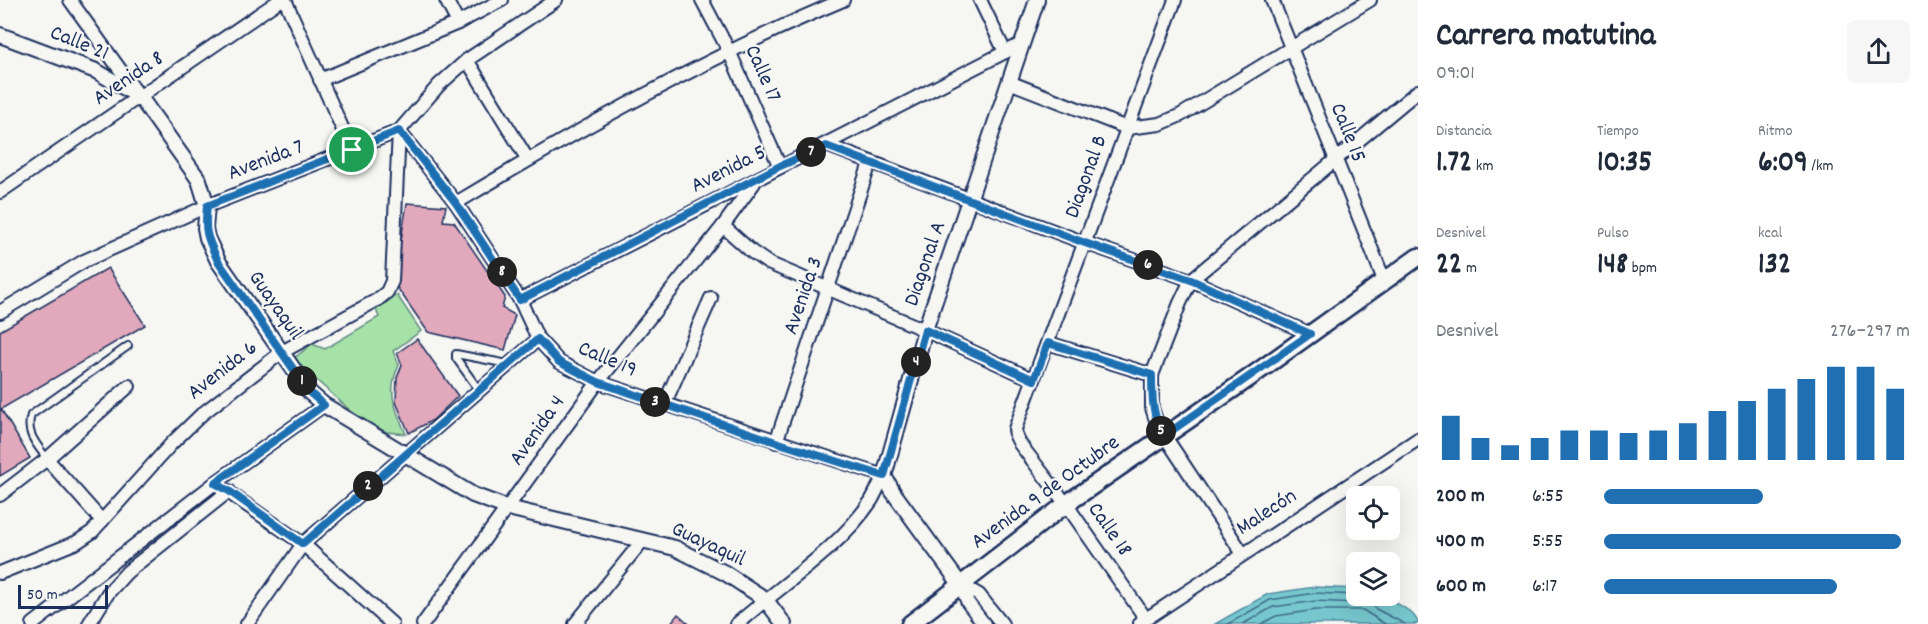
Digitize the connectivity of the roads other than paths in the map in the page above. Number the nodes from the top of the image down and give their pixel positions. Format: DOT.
graph roads {
  1 [pos="69,0"];
  2 [pos="280,0"];
  3 [pos="285,0"];
  4 [pos="446,0"];
  5 [pos="502,0"];
  6 [pos="556,0"];
  7 [pos="702,0"];
  8 [pos="843,0"];
  9 [pos="981,0"];
  10 [pos="1037,0"];
  11 [pos="1174,0"];
  12 [pos="1272,0"];
  13 [pos="1371,0"];
  14 [pos="458,23"];
  15 [pos="0,35"];
  16 [pos="1021,44"];
  17 [pos="1292,49"];
  18 [pos="729,51"];
  19 [pos="1005,52"];
  20 [pos="467,60"];
  21 [pos="320,80"];
  22 [pos="1009,82"];
  23 [pos="1418,91"];
  24 [pos="140,97"];
  25 [pos="1127,128"];
  26 [pos="399,131"];
  27 [pos="826,146"];
  28 [pos="352,150"];
  29 [pos="528,160"];
  30 [pos="1335,161"];
  31 [pos="870,162"];
  32 [pos="780,166"];
  33 [pos="757,179"];
  34 [pos="0,192"];
  35 [pos="970,199"];
  36 [pos="456,203"];
  37 [pos="207,206"];
  38 [pos="723,226"];
  39 [pos="1085,243"];
  40 [pos="1416,257"];
  41 [pos="1191,280"];
  42 [pos="1384,280"];
  43 [pos="829,288"];
  44 [pos="711,298"];
  45 [pos="520,300"];
  46 [pos="0,311"];
  47 [pos="925,330"];
  48 [pos="1310,334"];
  49 [pos="538,339"];
  50 [pos="1048,343"];
  51 [pos="128,346"];
  52 [pos="282,352"];
  53 [pos="509,364"];
  54 [pos="1152,375"];
  55 [pos="1034,380"];
  56 [pos="598,382"];
  57 [pos="129,387"];
  58 [pos="479,390"];
  59 [pos="324,405"];
  60 [pos="664,405"];
  61 [pos="1016,436"];
  62 [pos="1164,436"];
  63 [pos="1418,439"];
  64 [pos="776,442"];
  65 [pos="406,454"];
  66 [pos="47,459"];
  67 [pos="884,476"];
  68 [pos="215,483"];
  69 [pos="229,491"];
  70 [pos="0,495"];
  71 [pos="1066,504"];
  72 [pos="508,508"];
  73 [pos="102,521"];
  74 [pos="643,540"];
  75 [pos="303,544"];
  76 [pos="1243,554"];
  77 [pos="0,573"];
  78 [pos="956,580"];
  79 [pos="765,599"];
  80 [pos="1142,622"];
  81 [pos="33,624"];
  82 [pos="89,624"];
  83 [pos="247,624"];
  84 [pos="392,624"];
  85 [pos="423,624"];
  86 [pos="575,624"];
  87 [pos="737,624"];
  88 [pos="784,624"];
  89 [pos="910,624"];
  90 [pos="984,624"];
  91 [pos="1002,624"];
  1 -- 24 [label="street, Guayaquil"];
  2 -- 24 [label="street, Avenida 8"];
  3 -- 21 [label="street"];
  4 -- 14 [label="street"];
  5 -- 14 [label="street"];
  6 -- 20 [label="street, Avenida 7"];
  7 -- 18 [label="street, Calle 17"];
  8 -- 18 [label="street"];
  9 -- 19 [label="street"];
  10 -- 16 [label="street, Diagonal A"];
  11 -- 25 [label="street, Diagonal B"];
  12 -- 17 [label="street, Calle 15"];
  13 -- 17 [label="street"];
  14 -- 21 [label="street"];
  15 -- 24 [label="street, Calle 21"];
  16 -- 19 [label="street, Avenida 5"];
  16 -- 22 [label="street, Diagonal A"];
  17 -- 25 [label="street"];
  17 -- 30 [label="street, Calle 15"];
  18 -- 29 [label="street"];
  18 -- 32 [label="street, Calle 17"];
  19 -- 27 [label="street, Avenida 5"];
  20 -- 26 [label="street, Avenida 7"];
  20 -- 29 [label="street"];
  21 -- 28 [label="street"];
  22 -- 25 [label="street"];
  22 -- 35 [label="street, Diagonal A"];
  23 -- 30 [label="street"];
  24 -- 34 [label="street, Avenida 8"];
  24 -- 37 [label="street, Guayaquil"];
  25 -- 39 [label="street, Diagonal B"];
  26 -- 28 [label="street, Avenida 7"];
  26 -- 36 [label="street, Calle 19"];
  26 -- 52 [label="street, Avenida 6"];
  27 -- 31 [label="street"];
  27 -- 32 [label="street, Avenida 5"];
  28 -- 37 [label="street, Avenida 7"];
  29 -- 36 [label="street"];
  30 -- 41 [label="street"];
  30 -- 42 [label="street, Calle 15"];
  31 -- 35 [label="street"];
  31 -- 43 [label="street, Avenida 3"];
  32 -- 33 [label="street, Avenida 5"];
  33 -- 38 [label="street, Avenida 4"];
  33 -- 45 [label="street, Avenida 5"];
  35 -- 39 [label="street"];
  35 -- 47 [label="street, Diagonal A"];
  36 -- 45 [label="street, Calle 19"];
  37 -- 46 [label="street, Avenida 7"];
  37 -- 52 [label="street, Guayaquil"];
  38 -- 43 [label="street"];
  38 -- 56 [label="street, Avenida 4"];
  39 -- 41 [label="street"];
  39 -- 50 [label="street, Diagonal B"];
  40 -- 42 [label="main road, Avenida 9 de Octubre"];
  41 -- 48 [label="street"];
  41 -- 54 [label="street"];
  42 -- 48 [label="main road, Avenida 9 de Octubre"];
  43 -- 47 [label="street"];
  43 -- 64 [label="street, Avenida 3"];
  44 -- 60 [label="street"];
  45 -- 49 [label="street, Calle 19"];
  47 -- 55 [label="street"];
  47 -- 67 [label="street, Diagonal A"];
  48 -- 62 [label="main road, Avenida 9 de Octubre"];
  49 -- 53 [label="street"];
  49 -- 56 [label="street, Calle 19"];
  50 -- 54 [label="street"];
  50 -- 55 [label="street, Diagonal B"];
  51 -- 66 [label="lane"];
  52 -- 59 [label="street, Guayaquil"];
  52 -- 73 [label="street, Avenida 6"];
  53 -- 58 [label="street"];
  53 -- 58 [label="lane"];
  54 -- 62 [label="street"];
  55 -- 61 [label="street, Diagonal B"];
  56 -- 60 [label="street, Calle 19"];
  56 -- 72 [label="street, Avenida 4"];
  57 -- 66 [label="street"];
  58 -- 65 [label="street"];
  59 -- 65 [label="street, Guayaquil"];
  59 -- 68 [label="street"];
  60 -- 64 [label="street, Calle 19"];
  61 -- 71 [label="street, Calle 18"];
  62 -- 71 [label="main road, Avenida 9 de Octubre"];
  62 -- 76 [label="street"];
  63 -- 76 [label="street, Malecón"];
  64 -- 67 [label="street, Calle 19"];
  65 -- 72 [label="street, Guayaquil"];
  65 -- 75 [label="street"];
  66 -- 70 [label="street"];
  66 -- 73 [label="street"];
  67 -- 78 [label="street"];
  67 -- 79 [label="street"];
  68 -- 69 [label="street"];
  68 -- 81 [label="street"];
  69 -- 75 [label="street"];
  69 -- 82 [label="street"];
  71 -- 78 [label="main road, Avenida 9 de Octubre"];
  71 -- 80 [label="street, Calle 18"];
  72 -- 74 [label="street, Guayaquil"];
  72 -- 85 [label="street, Avenida 4"];
  73 -- 77 [label="street, Avenida 6"];
  74 -- 79 [label="street, Guayaquil"];
  74 -- 86 [label="street"];
  75 -- 83 [label="street"];
  75 -- 84 [label="street"];
  76 -- 80 [label="street, Malecón"];
  78 -- 89 [label="main road, Avenida 9 de Octubre"];
  78 -- 90 [label="street"];
  78 -- 91 [label="street"];
  79 -- 87 [label="street"];
  79 -- 88 [label="street, Guayaquil"];
}
